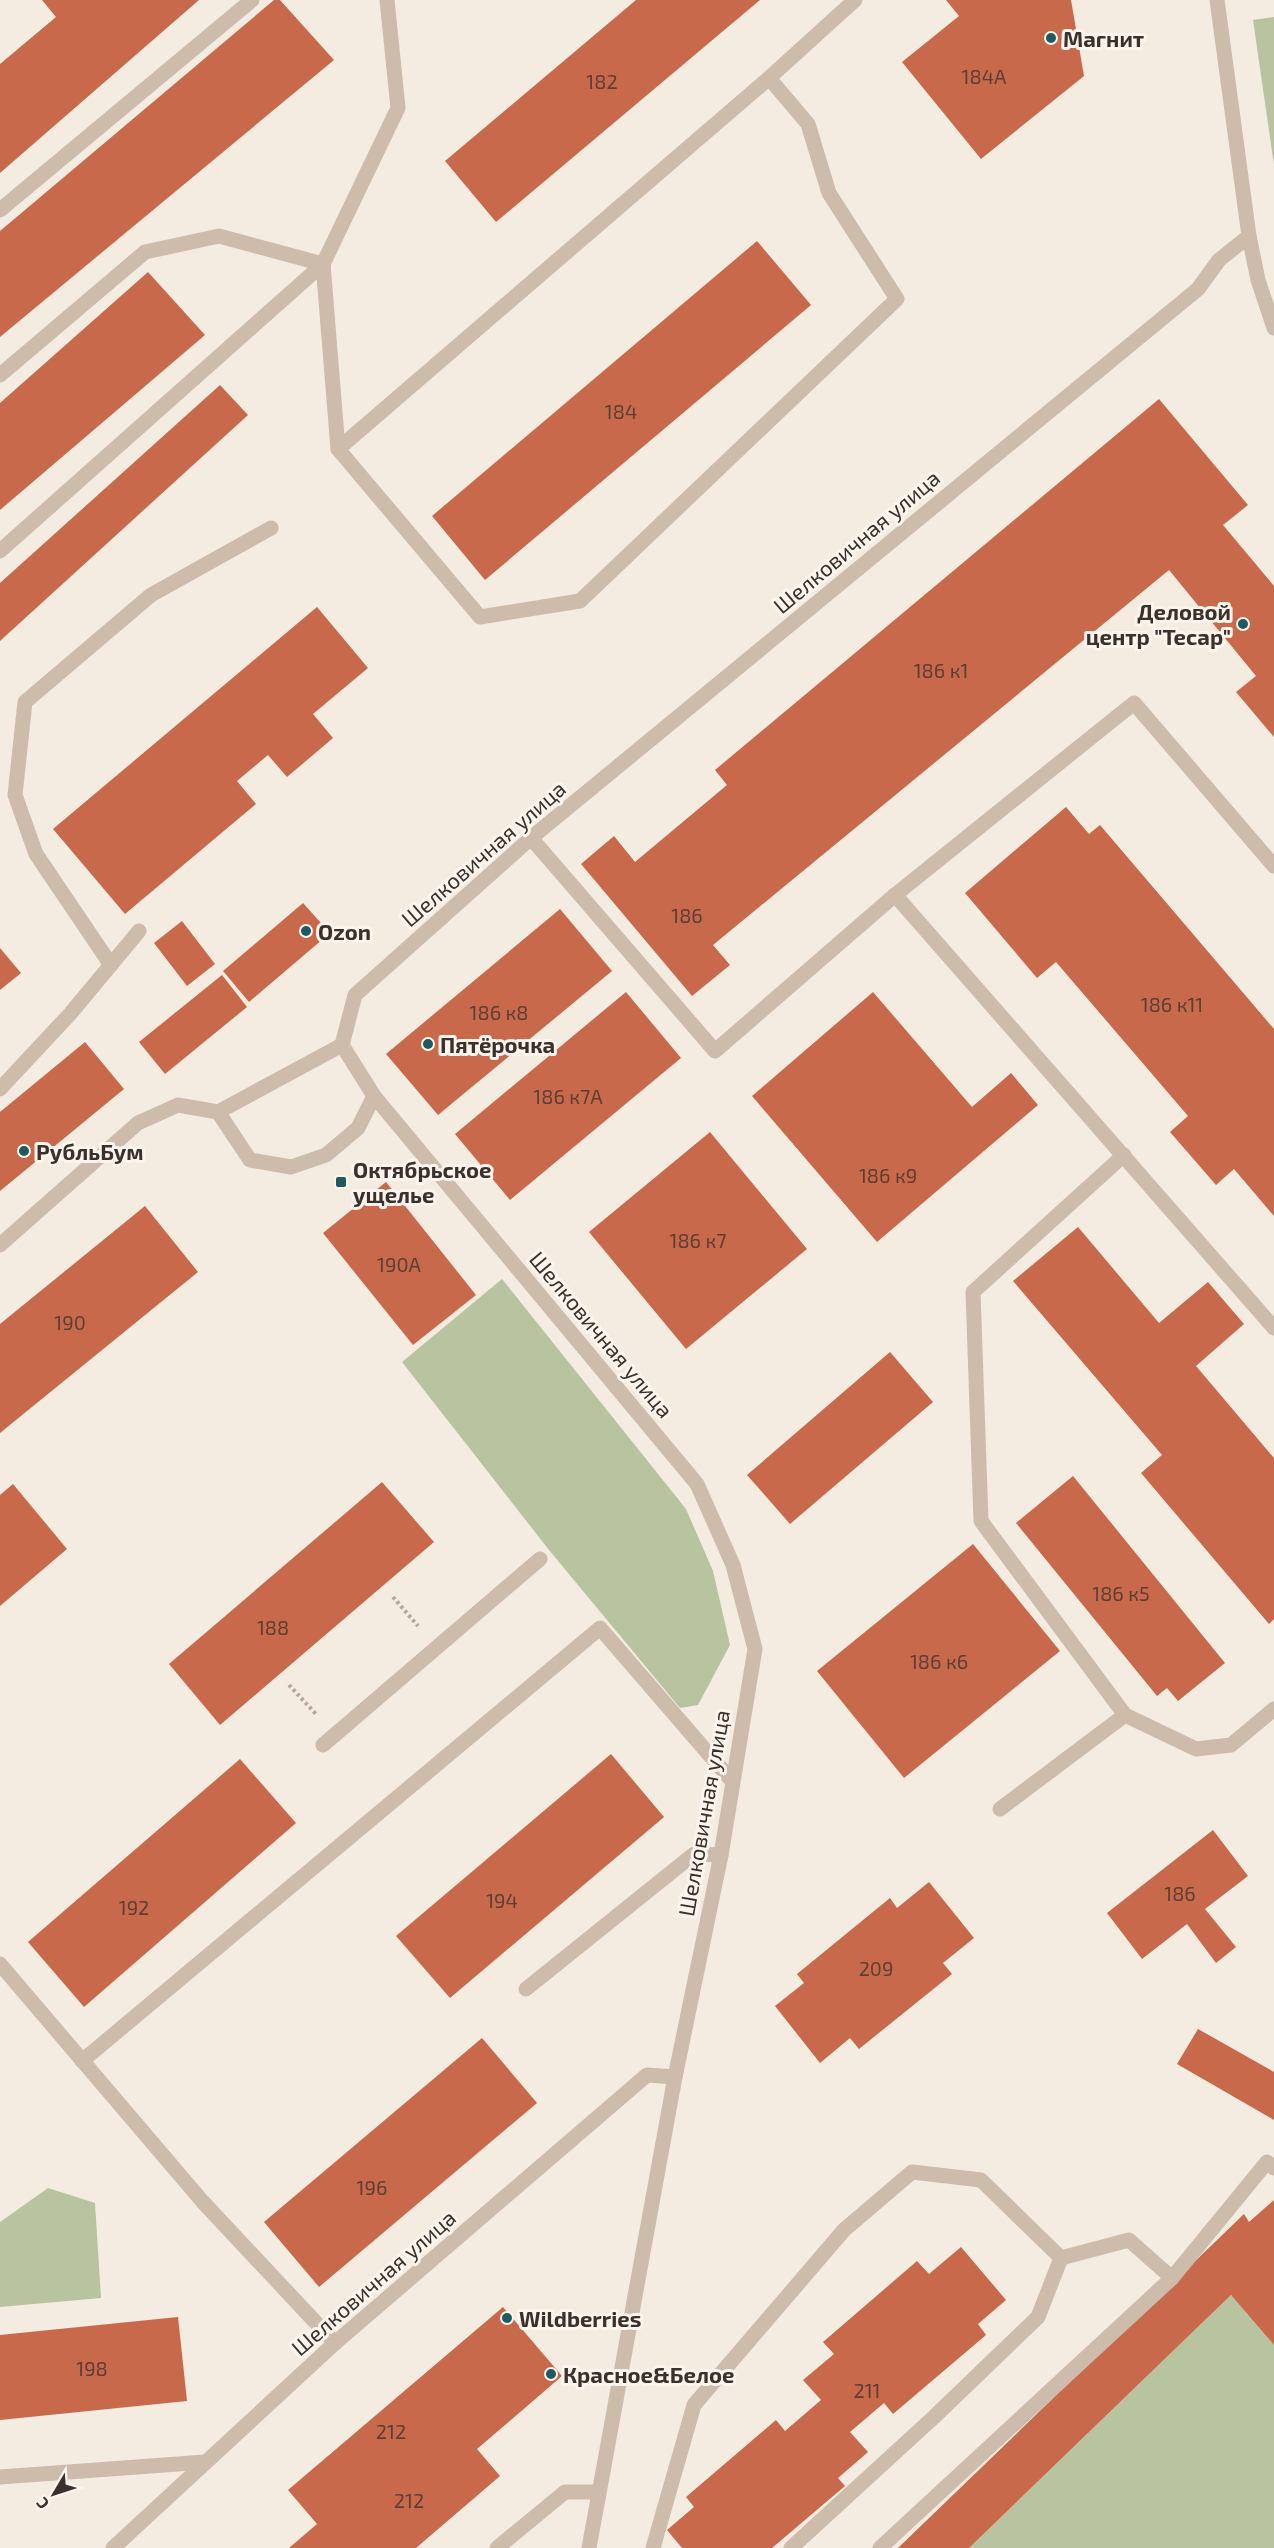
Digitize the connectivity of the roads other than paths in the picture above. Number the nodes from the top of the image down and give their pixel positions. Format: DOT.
graph roads {
  1 [pos="252,0"];
  2 [pos="387,0"];
  3 [pos="855,0"];
  4 [pos="1217,0"];
  5 [pos="769,78"];
  6 [pos="0,210"];
  7 [pos="1249,236"];
  8 [pos="323,264"];
  9 [pos="1274,328"];
  10 [pos="0,375"];
  11 [pos="338,449"];
  12 [pos="271,528"];
  13 [pos="0,551"];
  14 [pos="531,838"];
  15 [pos="1274,866"];
  16 [pos="895,895"];
  17 [pos="139,931"];
  18 [pos="111,965"];
  19 [pos="342,1045"];
  20 [pos="0,1089"];
  21 [pos="374,1096"];
  22 [pos="218,1112"];
  23 [pos="1124,1155"];
  24 [pos="0,1245"];
  25 [pos="1274,1328"];
  26 [pos="540,1559"];
  27 [pos="1274,1709"];
  28 [pos="1125,1715"];
  29 [pos="329,1740"];
  30 [pos="732,1781"];
  31 [pos="1000,1809"];
  32 [pos="721,1855"];
  33 [pos="0,1964"];
  34 [pos="526,1989"];
  35 [pos="82,2061"];
  36 [pos="675,2077"];
  37 [pos="1274,2168"];
  38 [pos="1061,2258"];
  39 [pos="1172,2278"];
  40 [pos="335,2343"];
  41 [pos="205,2463"];
  42 [pos="0,2477"];
  43 [pos="598,2492"];
  44 [pos="113,2548"];
  45 [pos="498,2548"];
  46 [pos="589,2548"];
  47 [pos="653,2548"];
  48 [pos="791,2548"];
  49 [pos="880,2548"];
  1 -- 6 [label="street"];
  2 -- 8 [label="street"];
  3 -- 5 [label="street"];
  4 -- 7 [label="street"];
  5 -- 11 [label="street"];
  5 -- 11 [label="street"];
  7 -- 9 [label="street"];
  7 -- 14 [label="street, Шелковичная улица"];
  8 -- 10 [label="street"];
  8 -- 11 [label="street"];
  8 -- 13 [label="street"];
  12 -- 18 [label="street"];
  14 -- 16 [label="street"];
  14 -- 19 [label="street, Шелковичная улица"];
  15 -- 16 [label="street"];
  16 -- 23 [label="street"];
  17 -- 18 [label="street"];
  18 -- 20 [label="street"];
  19 -- 21 [label="street, Шелковичная улица"];
  19 -- 22 [label="street"];
  21 -- 22 [label="street"];
  21 -- 30 [label="street, Шелковичная улица"];
  22 -- 24 [label="street"];
  23 -- 25 [label="street"];
  23 -- 28 [label="street"];
  26 -- 29 [label="street"];
  27 -- 28 [label="street"];
  28 -- 31 [label="street"];
  30 -- 32 [label="street, Шелковичная улица"];
  30 -- 35 [label="street"];
  32 -- 34 [label="street"];
  32 -- 36 [label="street, Шелковичная улица"];
  33 -- 35 [label="street"];
  35 -- 40 [label="street"];
  36 -- 40 [label="street, Шелковичная улица"];
  36 -- 43 [label="street, Шелковичная улица"];
  37 -- 39 [label="street"];
  38 -- 39 [label="street"];
  38 -- 47 [label="street"];
  38 -- 48 [label="street"];
  39 -- 49 [label="street"];
  40 -- 41 [label="street, Шелковичная улица"];
  41 -- 42 [label="street"];
  41 -- 44 [label="street, Шелковичная улица"];
  43 -- 45 [label="street"];
  43 -- 46 [label="street, Шелковичная улица"];
}
